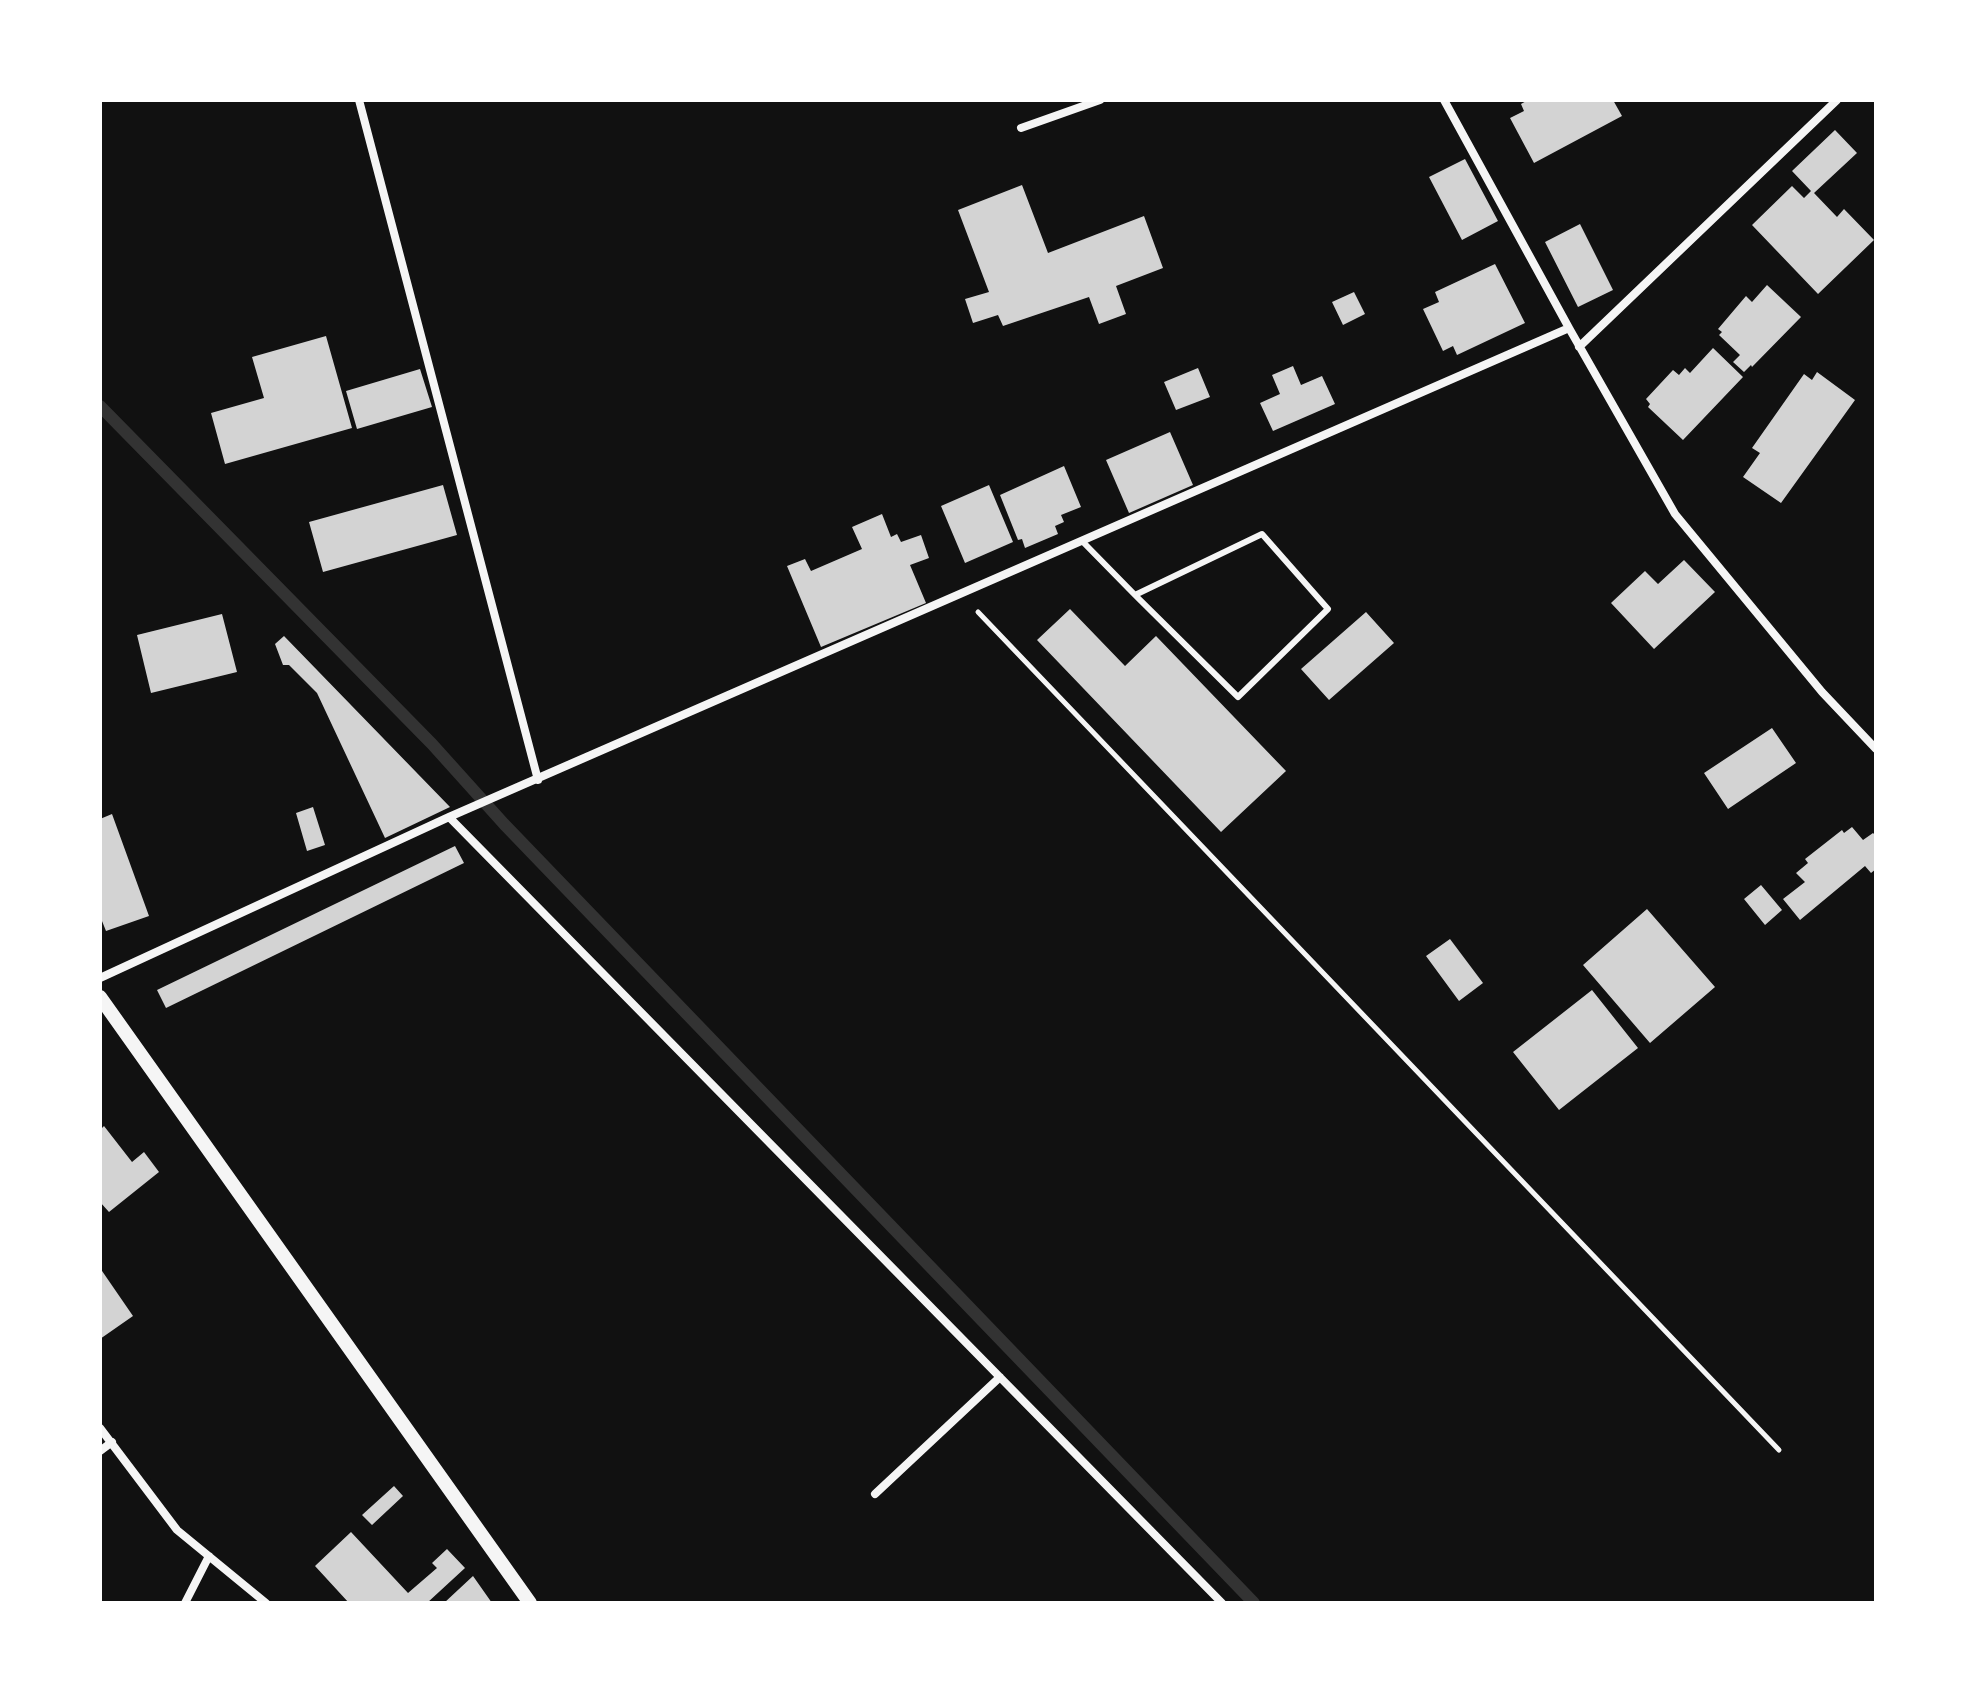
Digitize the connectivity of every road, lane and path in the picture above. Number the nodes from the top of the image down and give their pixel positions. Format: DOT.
graph roads {
  1 [pos="359,100"];
  2 [pos="1100,100"];
  3 [pos="1444,100"];
  4 [pos="1837,100"];
  5 [pos="1021,128"];
  6 [pos="1569,328"];
  7 [pos="1579,347"];
  8 [pos="1082,541"];
  9 [pos="961,594"];
  10 [pos="1135,595"];
  11 [pos="1876,749"];
  12 [pos="538,780"];
  13 [pos="449,817"];
  14 [pos="100,978"];
  15 [pos="100,997"];
  16 [pos="1000,1377"];
  17 [pos="100,1428"];
  18 [pos="112,1442"];
  19 [pos="1779,1450"];
  20 [pos="100,1451"];
  21 [pos="875,1494"];
  22 [pos="209,1556"];
  23 [pos="185,1603"];
  24 [pos="266,1603"];
  25 [pos="530,1603"];
  26 [pos="1222,1603"];
  1 -- 12 [label="street"];
  2 -- 5 [label="street"];
  3 -- 6 [label="street"];
  4 -- 7 [label="street"];
  6 -- 7 [label="street"];
  6 -- 8 [label="street"];
  7 -- 11 [label="street"];
  8 -- 9 [label="street"];
  8 -- 10 [label="lane"];
  9 -- 12 [label="street"];
  9 -- 19 [label="path"];
  10 -- 10 [label="lane"];
  12 -- 13 [label="street"];
  13 -- 14 [label="street"];
  13 -- 16 [label="street"];
  15 -- 25 [label="street"];
  16 -- 21 [label="street"];
  16 -- 26 [label="street"];
  17 -- 18 [label="street"];
  18 -- 20 [label="street"];
  18 -- 22 [label="street"];
  22 -- 23 [label="street"];
  22 -- 24 [label="street"];
}
